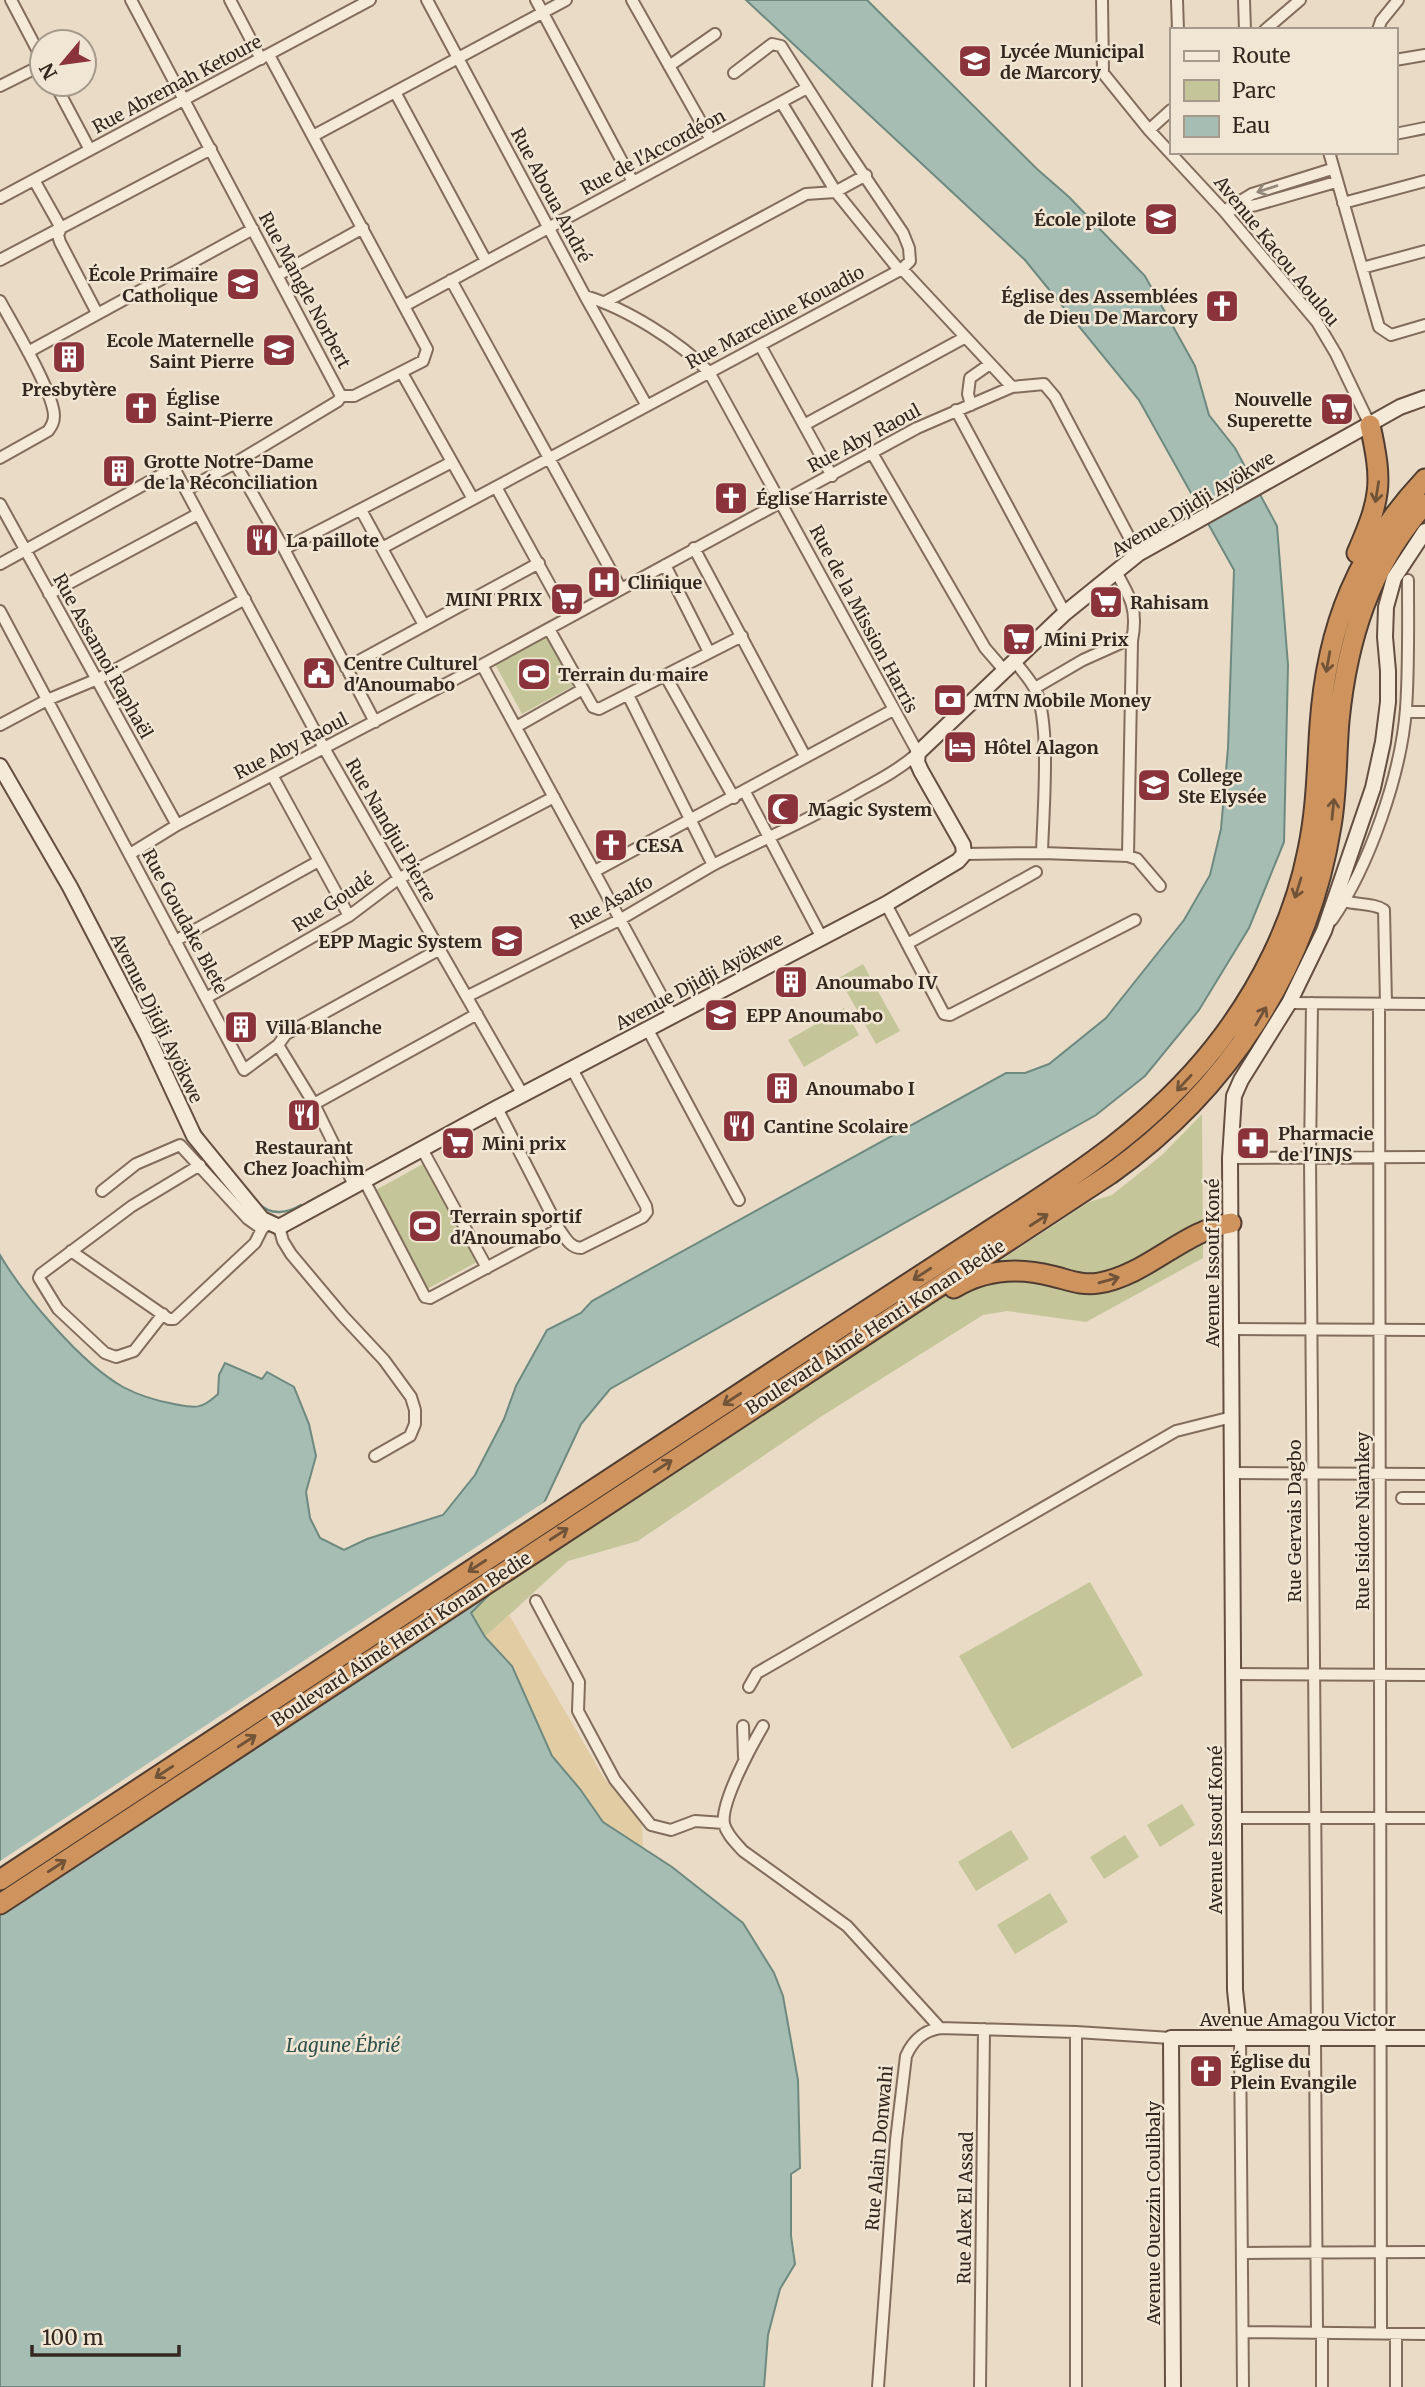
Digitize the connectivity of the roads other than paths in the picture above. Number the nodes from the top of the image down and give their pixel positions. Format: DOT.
graph roads {
  1 [pos="10,0"];
  2 [pos="131,0"];
  3 [pos="230,0"];
  4 [pos="370,0"];
  5 [pos="426,0"];
  6 [pos="536,0"];
  7 [pos="566,0"];
  8 [pos="632,0"];
  9 [pos="1102,0"];
  10 [pos="1177,0"];
  11 [pos="1244,0"];
  12 [pos="1300,0"];
  13 [pos="1398,0"];
  14 [pos="543,12"];
  15 [pos="1178,28"];
  16 [pos="1245,28"];
  17 [pos="1267,28"];
  18 [pos="1379,28"];
  19 [pos="28,33"];
  20 [pos="715,34"];
  21 [pos="1425,55"];
  22 [pos="265,57"];
  23 [pos="458,58"];
  24 [pos="1397,60"];
  25 [pos="669,66"];
  26 [pos="28,72"];
  27 [pos="734,73"];
  28 [pos="0,86"];
  29 [pos="807,88"];
  30 [pos="395,92"];
  31 [pos="62,98"];
  32 [pos="184,99"];
  33 [pos="781,102"];
  34 [pos="1170,111"];
  35 [pos="1425,128"];
  36 [pos="1149,130"];
  37 [pos="1397,134"];
  38 [pos="313,136"];
  39 [pos="711,140"];
  40 [pos="211,149"];
  41 [pos="90,150"];
  42 [pos="1170,153"];
  43 [pos="1171,154"];
  44 [pos="1329,154"];
  45 [pos="1332,169"];
  46 [pos="866,176"];
  47 [pos="34,180"];
  48 [pos="1425,181"];
  49 [pos="633,182"];
  50 [pos="1336,182"];
  51 [pos="836,192"];
  52 [pos="0,198"];
  53 [pos="1343,203"];
  54 [pos="1224,211"];
  55 [pos="61,228"];
  56 [pos="363,228"];
  57 [pos="549,228"];
  58 [pos="253,229"];
  59 [pos="1425,251"];
  60 [pos="0,260"];
  61 [pos="486,261"];
  62 [pos="1362,268"];
  63 [pos="900,269"];
  64 [pos="278,275"];
  65 [pos="451,281"];
  66 [pos="585,296"];
  67 [pos="0,301"];
  68 [pos="605,302"];
  69 [pos="404,306"];
  70 [pos="97,313"];
  71 [pos="1425,325"];
  72 [pos="964,338"];
  73 [pos="760,345"];
  74 [pos="27,352"];
  75 [pos="990,364"];
  76 [pos="709,372"];
  77 [pos="402,373"];
  78 [pos="1012,387"];
  79 [pos="341,396"];
  80 [pos="1425,398"];
  81 [pos="971,405"];
  82 [pos="647,406"];
  83 [pos="956,410"];
  84 [pos="804,425"];
  85 [pos="1370,425"];
  86 [pos="872,453"];
  87 [pos="0,458"];
  88 [pos="549,458"];
  89 [pos="452,462"];
  90 [pos="235,463"];
  91 [pos="832,476"];
  92 [pos="1425,479"];
  93 [pos="496,487"];
  94 [pos="186,490"];
  95 [pos="473,499"];
  96 [pos="781,502"];
  97 [pos="0,504"];
  98 [pos="1425,504"];
  99 [pos="361,510"];
  100 [pos="198,514"];
  101 [pos="1425,531"];
  102 [pos="382,548"];
  103 [pos="694,548"];
  104 [pos="284,549"];
  105 [pos="25,551"];
  106 [pos="1138,554"];
  107 [pos="538,563"];
  108 [pos="0,565"];
  109 [pos="665,565"];
  110 [pos="1116,572"];
  111 [pos="1408,580"];
  112 [pos="621,589"];
  113 [pos="49,594"];
  114 [pos="1347,597"];
  115 [pos="245,599"];
  116 [pos="0,611"];
  117 [pos="1065,613"];
  118 [pos="568,618"];
  119 [pos="424,625"];
  120 [pos="549,629"];
  121 [pos="742,636"];
  122 [pos="1132,638"];
  123 [pos="709,652"];
  124 [pos="1009,665"];
  125 [pos="482,666"];
  126 [pos="346,668"];
  127 [pos="664,675"];
  128 [pos="95,680"];
  129 [pos="1035,688"];
  130 [pos="583,689"];
  131 [pos="628,695"];
  132 [pos="47,700"];
  133 [pos="893,710"];
  134 [pos="1406,712"];
  135 [pos="1425,712"];
  136 [pos="375,722"];
  137 [pos="0,725"];
  138 [pos="516,727"];
  139 [pos="324,748"];
  140 [pos="918,753"];
  141 [pos="806,757"];
  142 [pos="0,765"];
  143 [pos="272,775"];
  144 [pos="745,792"];
  145 [pos="554,797"];
  146 [pos="734,798"];
  147 [pos="690,821"];
  148 [pos="177,825"];
  149 [pos="768,836"];
  150 [pos="1042,853"];
  151 [pos="130,854"];
  152 [pos="964,854"];
  153 [pos="1128,856"];
  154 [pos="317,862"];
  155 [pos="713,865"];
  156 [pos="595,871"];
  157 [pos="1036,872"];
  158 [pos="398,879"];
  159 [pos="1160,886"];
  160 [pos="1344,901"];
  161 [pos="886,904"];
  162 [pos="349,916"];
  163 [pos="621,919"];
  164 [pos="1135,920"];
  165 [pos="1324,931"];
  166 [pos="822,938"];
  167 [pos="176,941"];
  168 [pos="907,944"];
  169 [pos="440,949"];
  170 [pos="468,996"];
  171 [pos="206,998"];
  172 [pos="1289,1003"];
  173 [pos="1312,1003"];
  174 [pos="1382,1004"];
  175 [pos="1425,1004"];
  176 [pos="477,1014"];
  177 [pos="673,1017"];
  178 [pos="648,1030"];
  179 [pos="278,1045"];
  180 [pos="572,1069"];
  181 [pos="523,1095"];
  182 [pos="314,1104"];
  183 [pos="497,1108"];
  184 [pos="422,1149"];
  185 [pos="1310,1157"];
  186 [pos="1379,1157"];
  187 [pos="1425,1157"];
  188 [pos="1230,1158"];
  189 [pos="200,1165"];
  190 [pos="359,1183"];
  191 [pos="102,1191"];
  192 [pos="739,1200"];
  193 [pos="1231,1223"];
  194 [pos="270,1227"];
  195 [pos="559,1229"];
  196 [pos="71,1251"];
  197 [pos="487,1268"];
  198 [pos="163,1314"];
  199 [pos="1231,1329"];
  200 [pos="1311,1330"];
  201 [pos="1379,1330"];
  202 [pos="1425,1330"];
  203 [pos="859,1337"];
  204 [pos="1232,1416"];
  205 [pos="375,1455"];
  206 [pos="1232,1473"];
  207 [pos="1312,1474"];
  208 [pos="1380,1474"];
  209 [pos="1425,1474"];
  210 [pos="601,1496"];
  211 [pos="1402,1498"];
  212 [pos="1425,1498"];
  213 [pos="536,1601"];
  214 [pos="1233,1674"];
  215 [pos="1313,1674"];
  216 [pos="1380,1675"];
  217 [pos="1425,1675"];
  218 [pos="749,1687"];
  219 [pos="743,1726"];
  220 [pos="763,1726"];
  221 [pos="744,1760"];
  222 [pos="1234,1818"];
  223 [pos="1316,1818"];
  224 [pos="1380,1818"];
  225 [pos="1425,1818"];
  226 [pos="724,1824"];
  227 [pos="0,1880"];
  228 [pos="0,1904"];
  229 [pos="940,2028"];
  230 [pos="984,2029"];
  231 [pos="1076,2032"];
  232 [pos="1167,2038"];
  233 [pos="1240,2038"];
  234 [pos="1316,2038"];
  235 [pos="1380,2038"];
  236 [pos="1425,2038"];
  237 [pos="1425,2252"];
  238 [pos="1244,2253"];
  239 [pos="1316,2253"];
  240 [pos="1382,2253"];
  241 [pos="1243,2333"];
  242 [pos="1319,2333"];
  243 [pos="1381,2333"];
  244 [pos="1396,2334"];
  245 [pos="1425,2334"];
  246 [pos="878,2387"];
  247 [pos="980,2387"];
  248 [pos="1076,2387"];
  249 [pos="1173,2387"];
  250 [pos="1243,2387"];
  251 [pos="1322,2387"];
  252 [pos="1396,2387"];
  1 -- 19 [label="street"];
  2 -- 32 [label="street, Rue Mangle Norbert"];
  3 -- 22 [label="street, Rue Mangle Norbert"];
  4 -- 22 [label="street, Rue Abremah Ketoure"];
  5 -- 23 [label="street, Rue Aboua André"];
  6 -- 14 [label="street"];
  7 -- 14 [label="street"];
  8 -- 25 [label="street"];
  9 -- 36 [label="street, Avenue Kacou Aoulou"];
  10 -- 15 [label="street"];
  11 -- 16 [label="street"];
  12 -- 17 [label="street"];
  13 -- 18 [label="street"];
  14 -- 23 [label="street"];
  14 -- 49 [label="street"];
  20 -- 25 [label="street"];
  21 -- 24 [label="street"];
  22 -- 32 [label="street, Rue Abremah Ketoure"];
  22 -- 38 [label="street, Rue Mangle Norbert"];
  23 -- 30 [label="street"];
  23 -- 57 [label="street, Rue Aboua André"];
  25 -- 39 [label="street"];
  26 -- 28 [label="street"];
  27 -- 29 [label="street"];
  29 -- 33 [label="street, Rue de l'Accordéon"];
  29 -- 46 [label="street"];
  30 -- 38 [label="street"];
  30 -- 61 [label="street"];
  31 -- 41 [label="street"];
  32 -- 40 [label="street, Rue Mangle Norbert"];
  32 -- 41 [label="street, Rue Abremah Ketoure"];
  33 -- 39 [label="street, Rue de l'Accordéon"];
  33 -- 51 [label="street"];
  34 -- 36 [label="street"];
  35 -- 37 [label="street"];
  36 -- 42 [label="street, Avenue Kacou Aoulou"];
  38 -- 56 [label="street, Rue Mangle Norbert"];
  39 -- 49 [label="street, Rue de l'Accordéon"];
  40 -- 55 [label="street"];
  40 -- 58 [label="street, Rue Mangle Norbert"];
  41 -- 47 [label="street, Rue Abremah Ketoure"];
  43 -- 54 [label="street, Avenue Kacou Aoulou"];
  44 -- 45 [label="street"];
  45 -- 50 [label="street"];
  45 -- 54 [label="street, one-way"];
  46 -- 51 [label="street"];
  46 -- 63 [label="street"];
  47 -- 52 [label="street, Rue Abremah Ketoure"];
  47 -- 55 [label="street"];
  48 -- 53 [label="street"];
  49 -- 57 [label="street, Rue de l'Accordéon"];
  50 -- 53 [label="street"];
  50 -- 54 [label="street"];
  51 -- 63 [label="street"];
  51 -- 68 [label="street"];
  53 -- 62 [label="street"];
  54 -- 85 [label="street, Avenue Kacou Aoulou"];
  55 -- 60 [label="street"];
  55 -- 70 [label="street"];
  56 -- 64 [label="street"];
  56 -- 69 [label="street, Rue Mangle Norbert"];
  57 -- 61 [label="street, Rue de l'Accordéon"];
  57 -- 66 [label="street, Rue Aboua André"];
  58 -- 64 [label="street, Rue Mangle Norbert"];
  58 -- 70 [label="street"];
  59 -- 62 [label="street"];
  61 -- 65 [label="street, Rue de l'Accordéon"];
  62 -- 71 [label="street"];
  63 -- 72 [label="street"];
  63 -- 73 [label="street, Rue Marceline Kouadio"];
  64 -- 79 [label="street, Rue Mangle Norbert"];
  65 -- 69 [label="street, Rue de l'Accordéon"];
  65 -- 88 [label="street"];
  66 -- 68 [label="street, Rue de la Mission Harris"];
  66 -- 82 [label="street, Rue Aboua André"];
  67 -- 74 [label="street"];
  68 -- 76 [label="street, Rue de la Mission Harris"];
  69 -- 77 [label="street, Rue Mangle Norbert"];
  70 -- 74 [label="street"];
  72 -- 75 [label="street"];
  72 -- 84 [label="street"];
  73 -- 76 [label="street, Rue Marceline Kouadio"];
  73 -- 84 [label="street"];
  74 -- 87 [label="street"];
  75 -- 78 [label="street"];
  75 -- 81 [label="street"];
  76 -- 82 [label="street, Rue Marceline Kouadio"];
  76 -- 96 [label="street, Rue de la Mission Harris"];
  77 -- 79 [label="street, Rue Mangle Norbert"];
  77 -- 89 [label="street"];
  78 -- 81 [label="street, Rue Aby Raoul"];
  78 -- 106 [label="street, Rue Aby Raoul"];
  79 -- 90 [label="street"];
  80 -- 85 [label="street, Avenue Djidji Ayökwe"];
  81 -- 83 [label="street, Rue Aby Raoul"];
  82 -- 88 [label="street, Rue Marceline Kouadio"];
  83 -- 86 [label="street, Rue Aby Raoul"];
  83 -- 117 [label="street"];
  84 -- 91 [label="street"];
  85 -- 106 [label="street, Avenue Djidji Ayökwe"];
  85 -- 114 [label="highway, one-way"];
  86 -- 91 [label="street, Rue Aby Raoul"];
  86 -- 124 [label="street"];
  88 -- 93 [label="street, Rue Marceline Kouadio"];
  88 -- 112 [label="street"];
  89 -- 95 [label="street"];
  89 -- 99 [label="street"];
  90 -- 94 [label="street"];
  90 -- 104 [label="street"];
  91 -- 96 [label="street, Rue Aby Raoul"];
  92 -- 114 [label="highway, Boulevard Aimé Henri Konan Bedie"];
  93 -- 95 [label="street, Rue Marceline Kouadio"];
  93 -- 107 [label="street"];
  94 -- 100 [label="street, Rue Nandjui Pierre"];
  94 -- 105 [label="street, Rue Nandjui Pierre"];
  95 -- 102 [label="street, Rue Marceline Kouadio"];
  96 -- 103 [label="street, Rue Aby Raoul"];
  96 -- 133 [label="street, Rue de la Mission Harris"];
  97 -- 105 [label="street, Rue Assamoi Raphaël"];
  203 -- 98 [label="highway, Boulevard Aimé Henri Konan Bedie, one-way"];
  99 -- 102 [label="street"];
  99 -- 104 [label="street"];
  100 -- 113 [label="street"];
  100 -- 115 [label="street, Rue Nandjui Pierre"];
  101 -- 165 [label="street, Avenue Issouf Koné"];
  102 -- 119 [label="street"];
  103 -- 109 [label="street, Rue Aby Raoul"];
  103 -- 121 [label="street"];
  104 -- 126 [label="street"];
  105 -- 108 [label="street"];
  105 -- 113 [label="street, Rue Assamoi Raphaël"];
  106 -- 110 [label="street, Avenue Djidji Ayökwe"];
  107 -- 118 [label="street"];
  107 -- 119 [label="street"];
  109 -- 112 [label="street, Rue Aby Raoul"];
  109 -- 123 [label="street"];
  110 -- 117 [label="street, Avenue Djidji Ayökwe"];
  110 -- 122 [label="street"];
  111 -- 134 [label="street"];
  112 -- 118 [label="street, Rue Aby Raoul"];
  113 -- 128 [label="street, Rue Assamoi Raphaël"];
  114 -- 210 [label="highway, Boulevard Aimé Henri Konan Bedie, one-way"];
  115 -- 128 [label="street"];
  115 -- 139 [label="street, Rue Nandjui Pierre"];
  116 -- 132 [label="street, Rue Goudake Blete"];
  117 -- 124 [label="street, Avenue Djidji Ayökwe"];
  118 -- 120 [label="street, Rue Aby Raoul"];
  119 -- 126 [label="street"];
  120 -- 125 [label="street, Rue Aby Raoul"];
  120 -- 130 [label="street"];
  121 -- 123 [label="street"];
  121 -- 141 [label="street"];
  122 -- 129 [label="street"];
  122 -- 153 [label="street"];
  123 -- 127 [label="street"];
  124 -- 129 [label="street"];
  124 -- 140 [label="street, Avenue Djidji Ayökwe"];
  125 -- 136 [label="street, Rue Aby Raoul"];
  125 -- 138 [label="street"];
  126 -- 136 [label="street"];
  127 -- 131 [label="street"];
  127 -- 146 [label="street"];
  128 -- 132 [label="street"];
  128 -- 148 [label="street, Rue Assamoi Raphaël"];
  129 -- 150 [label="street"];
  130 -- 131 [label="street"];
  130 -- 138 [label="street"];
  131 -- 147 [label="street"];
  132 -- 137 [label="street"];
  132 -- 151 [label="street, Rue Goudake Blete"];
  133 -- 140 [label="street, Rue de la Mission Harris"];
  133 -- 141 [label="street"];
  134 -- 135 [label="street"];
  134 -- 160 [label="street"];
  136 -- 139 [label="street, Rue Aby Raoul"];
  138 -- 145 [label="street"];
  139 -- 143 [label="street, Rue Aby Raoul"];
  139 -- 158 [label="street, Rue Nandjui Pierre"];
  140 -- 149 [label="street, Rue Asalfo"];
  140 -- 152 [label="street"];
  141 -- 144 [label="street"];
  142 -- 194 [label="street, Avenue Djidji Ayökwe"];
  143 -- 148 [label="street, Rue Aby Raoul"];
  143 -- 154 [label="street"];
  144 -- 146 [label="street"];
  144 -- 149 [label="street"];
  145 -- 156 [label="street"];
  145 -- 158 [label="street, Rue Goudé"];
  146 -- 147 [label="street"];
  147 -- 155 [label="street"];
  147 -- 156 [label="street"];
  148 -- 151 [label="street, Rue Aby Raoul"];
  149 -- 155 [label="street, Rue Asalfo"];
  149 -- 166 [label="street"];
  150 -- 152 [label="street"];
  150 -- 153 [label="street"];
  151 -- 167 [label="street, Rue Goudake Blete"];
  152 -- 161 [label="street, Avenue Djidji Ayökwe"];
  153 -- 159 [label="street"];
  154 -- 162 [label="street"];
  154 -- 167 [label="street"];
  155 -- 163 [label="street, Rue Asalfo"];
  156 -- 163 [label="street"];
  157 -- 168 [label="street"];
  158 -- 162 [label="street, Rue Goudé"];
  158 -- 169 [label="street, Rue Nandjui Pierre"];
  160 -- 165 [label="street"];
  160 -- 174 [label="street, Rue Isidore Niamkey"];
  161 -- 166 [label="street, Avenue Djidji Ayökwe"];
  161 -- 168 [label="street"];
  162 -- 171 [label="street, Rue Goudé"];
  163 -- 170 [label="street, Rue Asalfo"];
  163 -- 177 [label="street"];
  164 -- 168 [label="street"];
  165 -- 172 [label="street, Avenue Issouf Koné"];
  166 -- 177 [label="street, Avenue Djidji Ayökwe"];
  167 -- 171 [label="street, Rue Goudake Blete"];
  169 -- 170 [label="street, Rue Nandjui Pierre"];
  169 -- 179 [label="street"];
  170 -- 176 [label="street, Rue Nandjui Pierre"];
  171 -- 179 [label="street, Rue Goudake Blete"];
  172 -- 173 [label="street"];
  172 -- 188 [label="street, Avenue Issouf Koné"];
  173 -- 174 [label="street"];
  173 -- 185 [label="street, Rue Gervais Dagbo"];
  174 -- 175 [label="street"];
  174 -- 186 [label="street, Rue Isidore Niamkey"];
  176 -- 181 [label="street, Rue Nandjui Pierre"];
  176 -- 182 [label="street"];
  177 -- 178 [label="street, Avenue Djidji Ayökwe"];
  178 -- 180 [label="street, Avenue Djidji Ayökwe"];
  178 -- 192 [label="street"];
  179 -- 182 [label="street"];
  180 -- 181 [label="street, Avenue Djidji Ayökwe"];
  180 -- 195 [label="street"];
  181 -- 183 [label="street, Avenue Djidji Ayökwe"];
  182 -- 190 [label="street"];
  183 -- 184 [label="street, Avenue Djidji Ayökwe"];
  183 -- 195 [label="street"];
  184 -- 190 [label="street, Avenue Djidji Ayökwe"];
  184 -- 197 [label="street"];
  185 -- 186 [label="street"];
  185 -- 188 [label="street"];
  185 -- 200 [label="street, Rue Gervais Dagbo"];
  186 -- 187 [label="street"];
  186 -- 201 [label="street, Rue Isidore Niamkey"];
  188 -- 193 [label="street, Avenue Issouf Koné"];
  189 -- 191 [label="street"];
  189 -- 194 [label="street"];
  189 -- 196 [label="street"];
  190 -- 194 [label="street, Avenue Djidji Ayökwe"];
  190 -- 197 [label="street"];
  193 -- 199 [label="street, Avenue Issouf Koné"];
  203 -- 193 [label="highway, one-way"];
  194 -- 198 [label="street"];
  194 -- 205 [label="street"];
  195 -- 197 [label="street"];
  196 -- 198 [label="street"];
  196 -- 198 [label="street"];
  199 -- 200 [label="street"];
  199 -- 204 [label="street, Avenue Issouf Koné"];
  200 -- 201 [label="street"];
  200 -- 207 [label="street, Rue Gervais Dagbo"];
  201 -- 202 [label="street"];
  201 -- 208 [label="street, Rue Isidore Niamkey"];
  210 -- 203 [label="highway, Boulevard Aimé Henri Konan Bedie, one-way"];
  204 -- 206 [label="street, Avenue Issouf Koné"];
  204 -- 218 [label="street"];
  206 -- 207 [label="street"];
  206 -- 214 [label="street, Avenue Issouf Koné"];
  207 -- 208 [label="street"];
  207 -- 215 [label="street, Rue Gervais Dagbo"];
  208 -- 209 [label="street"];
  208 -- 216 [label="street, Rue Isidore Niamkey"];
  210 -- 227 [label="highway, Boulevard Aimé Henri Konan Bedie, one-way"];
  228 -- 210 [label="highway, Boulevard Aimé Henri Konan Bedie, one-way"];
  211 -- 212 [label="street"];
  213 -- 226 [label="street"];
  214 -- 215 [label="street"];
  214 -- 222 [label="street, Avenue Issouf Koné"];
  215 -- 216 [label="street"];
  215 -- 223 [label="street, Rue Gervais Dagbo"];
  216 -- 217 [label="street"];
  216 -- 224 [label="street, Rue Isidore Niamkey"];
  219 -- 221 [label="street"];
  220 -- 221 [label="street"];
  221 -- 226 [label="street"];
  222 -- 223 [label="street"];
  222 -- 233 [label="street, Avenue Issouf Koné"];
  223 -- 224 [label="street"];
  223 -- 234 [label="street, Rue Gervais Dagbo"];
  224 -- 225 [label="street"];
  224 -- 235 [label="street, Rue Isidore Niamkey"];
  226 -- 229 [label="street"];
  229 -- 230 [label="street"];
  229 -- 246 [label="street, Rue Alain Donwahi"];
  230 -- 231 [label="street"];
  230 -- 247 [label="street, Rue Alex El Assad"];
  231 -- 232 [label="street"];
  231 -- 248 [label="street"];
  232 -- 233 [label="street, Avenue Amagou Victor"];
  232 -- 249 [label="street, Avenue Ouezzin Coulibaly"];
  233 -- 234 [label="street, Avenue Amagou Victor"];
  233 -- 238 [label="street"];
  234 -- 235 [label="street, Avenue Amagou Victor"];
  234 -- 239 [label="street, Rue Gervais Dagbo"];
  235 -- 236 [label="street, Avenue Amagou Victor"];
  235 -- 240 [label="street, Rue Isidore Niamkey"];
  237 -- 240 [label="street"];
  238 -- 239 [label="street"];
  238 -- 241 [label="street"];
  239 -- 240 [label="street"];
  239 -- 242 [label="street, Rue Gervais Dagbo"];
  240 -- 243 [label="street, Rue Isidore Niamkey"];
  241 -- 242 [label="street"];
  241 -- 250 [label="street"];
  242 -- 243 [label="street"];
  242 -- 251 [label="street, Rue Gervais Dagbo"];
  243 -- 244 [label="street"];
  244 -- 245 [label="street"];
  244 -- 252 [label="street"];
}
